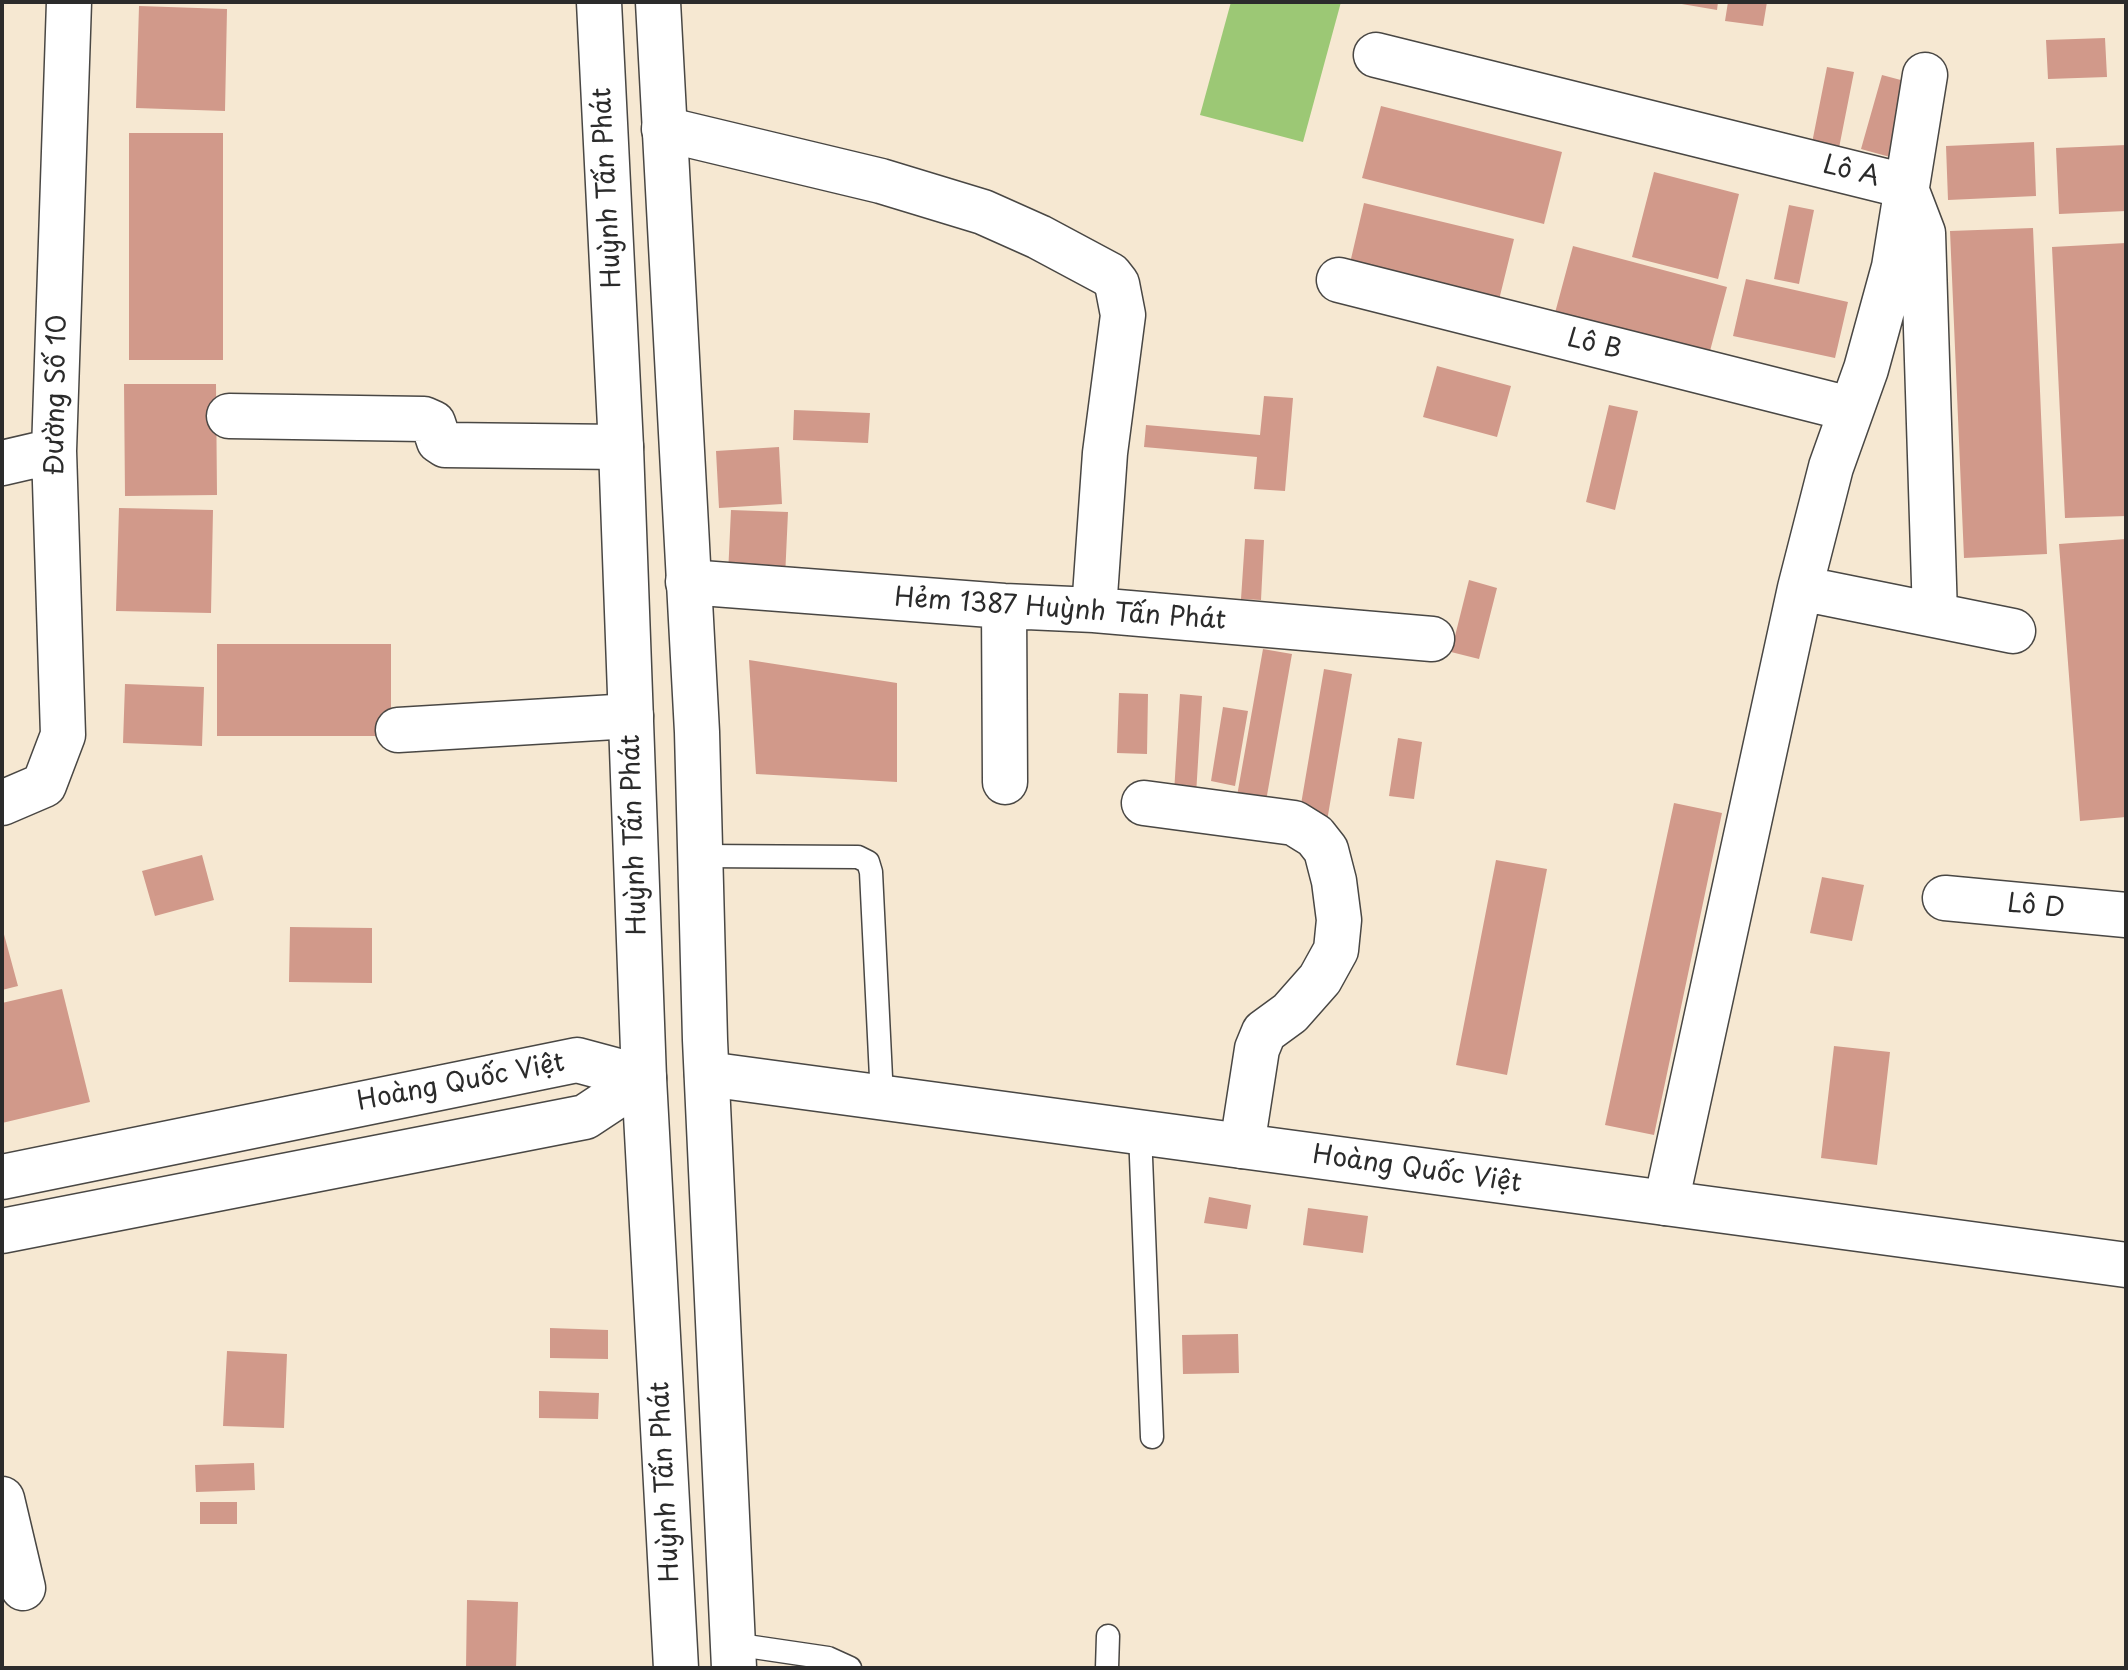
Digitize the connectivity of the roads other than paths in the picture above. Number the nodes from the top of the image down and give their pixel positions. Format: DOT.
graph roads {
  1 [pos="69,2"];
  2 [pos="599,2"];
  3 [pos="658,2"];
  4 [pos="1376,55"];
  5 [pos="1925,75"];
  6 [pos="664,129"];
  7 [pos="1905,186"];
  8 [pos="670,238"];
  9 [pos="611,240"];
  10 [pos="1339,280"];
  11 [pos="1850,409"];
  12 [pos="229,416"];
  13 [pos="621,447"];
  14 [pos="54,451"];
  15 [pos="2,463"];
  16 [pos="688,582"];
  17 [pos="1800,588"];
  18 [pos="1004,606"];
  19 [pos="1094,610"];
  20 [pos="1935,615"];
  21 [pos="2013,631"];
  22 [pos="1432,639"];
  23 [pos="631,716"];
  24 [pos="398,730"];
  25 [pos="1005,782"];
  26 [pos="2,803"];
  27 [pos="1144,803"];
  28 [pos="701,856"];
  29 [pos="1945,898"];
  30 [pos="2126,915"];
  31 [pos="707,1074"];
  32 [pos="644,1078"];
  33 [pos="882,1098"];
  34 [pos="1140,1132"];
  35 [pos="1242,1146"];
  36 [pos="2,1177"];
  37 [pos="1666,1203"];
  38 [pos="2,1231"];
  39 [pos="2126,1265"];
  40 [pos="1152,1437"];
  41 [pos="2,1499"];
  42 [pos="23,1588"];
  43 [pos="1108,1636"];
  44 [pos="733,1656"];
  45 [pos="676,1668"];
  46 [pos="850,1668"];
  47 [pos="1107,1668"];
  1 -- 14 [label="street, Đường Số 10"];
  2 -- 9 [label="street, Huỳnh Tấn Phát"];
  3 -- 6 [label="street"];
  4 -- 7 [label="street, Lô A"];
  5 -- 7 [label="street"];
  6 -- 8 [label="street"];
  6 -- 19 [label="street"];
  7 -- 11 [label="street"];
  7 -- 20 [label="street, Lô A"];
  8 -- 9 [label="street"];
  8 -- 16 [label="street"];
  9 -- 13 [label="street, Huỳnh Tấn Phát"];
  10 -- 11 [label="street, Lô B"];
  11 -- 17 [label="street"];
  12 -- 13 [label="street"];
  13 -- 23 [label="street, Huỳnh Tấn Phát"];
  14 -- 15 [label="street"];
  14 -- 26 [label="street, Đường Số 10"];
  16 -- 18 [label="street, Hẻm 1387 Huỳnh Tấn Phát"];
  16 -- 28 [label="street"];
  17 -- 20 [label="street"];
  17 -- 37 [label="street"];
  18 -- 19 [label="street, Hẻm 1387 Huỳnh Tấn Phát"];
  18 -- 25 [label="street"];
  19 -- 22 [label="street, Hẻm 1387 Huỳnh Tấn Phát"];
  20 -- 21 [label="street"];
  23 -- 24 [label="street"];
  23 -- 32 [label="street, Huỳnh Tấn Phát"];
  27 -- 35 [label="street"];
  28 -- 31 [label="street"];
  28 -- 33 [label="lane"];
  29 -- 30 [label="street, Lô D"];
  31 -- 32 [label="street, Hoàng Quốc Việt"];
  31 -- 33 [label="street, Hoàng Quốc Việt"];
  31 -- 44 [label="street"];
  32 -- 36 [label="street, Hoàng Quốc Việt"];
  32 -- 38 [label="street"];
  32 -- 45 [label="street, Huỳnh Tấn Phát"];
  33 -- 34 [label="street, Hoàng Quốc Việt"];
  34 -- 35 [label="street, Hoàng Quốc Việt"];
  34 -- 40 [label="lane"];
  35 -- 37 [label="street, Hoàng Quốc Việt"];
  37 -- 39 [label="street, Hoàng Quốc Việt"];
  41 -- 42 [label="street"];
  43 -- 47 [label="lane"];
  44 -- 46 [label="lane"];
}
